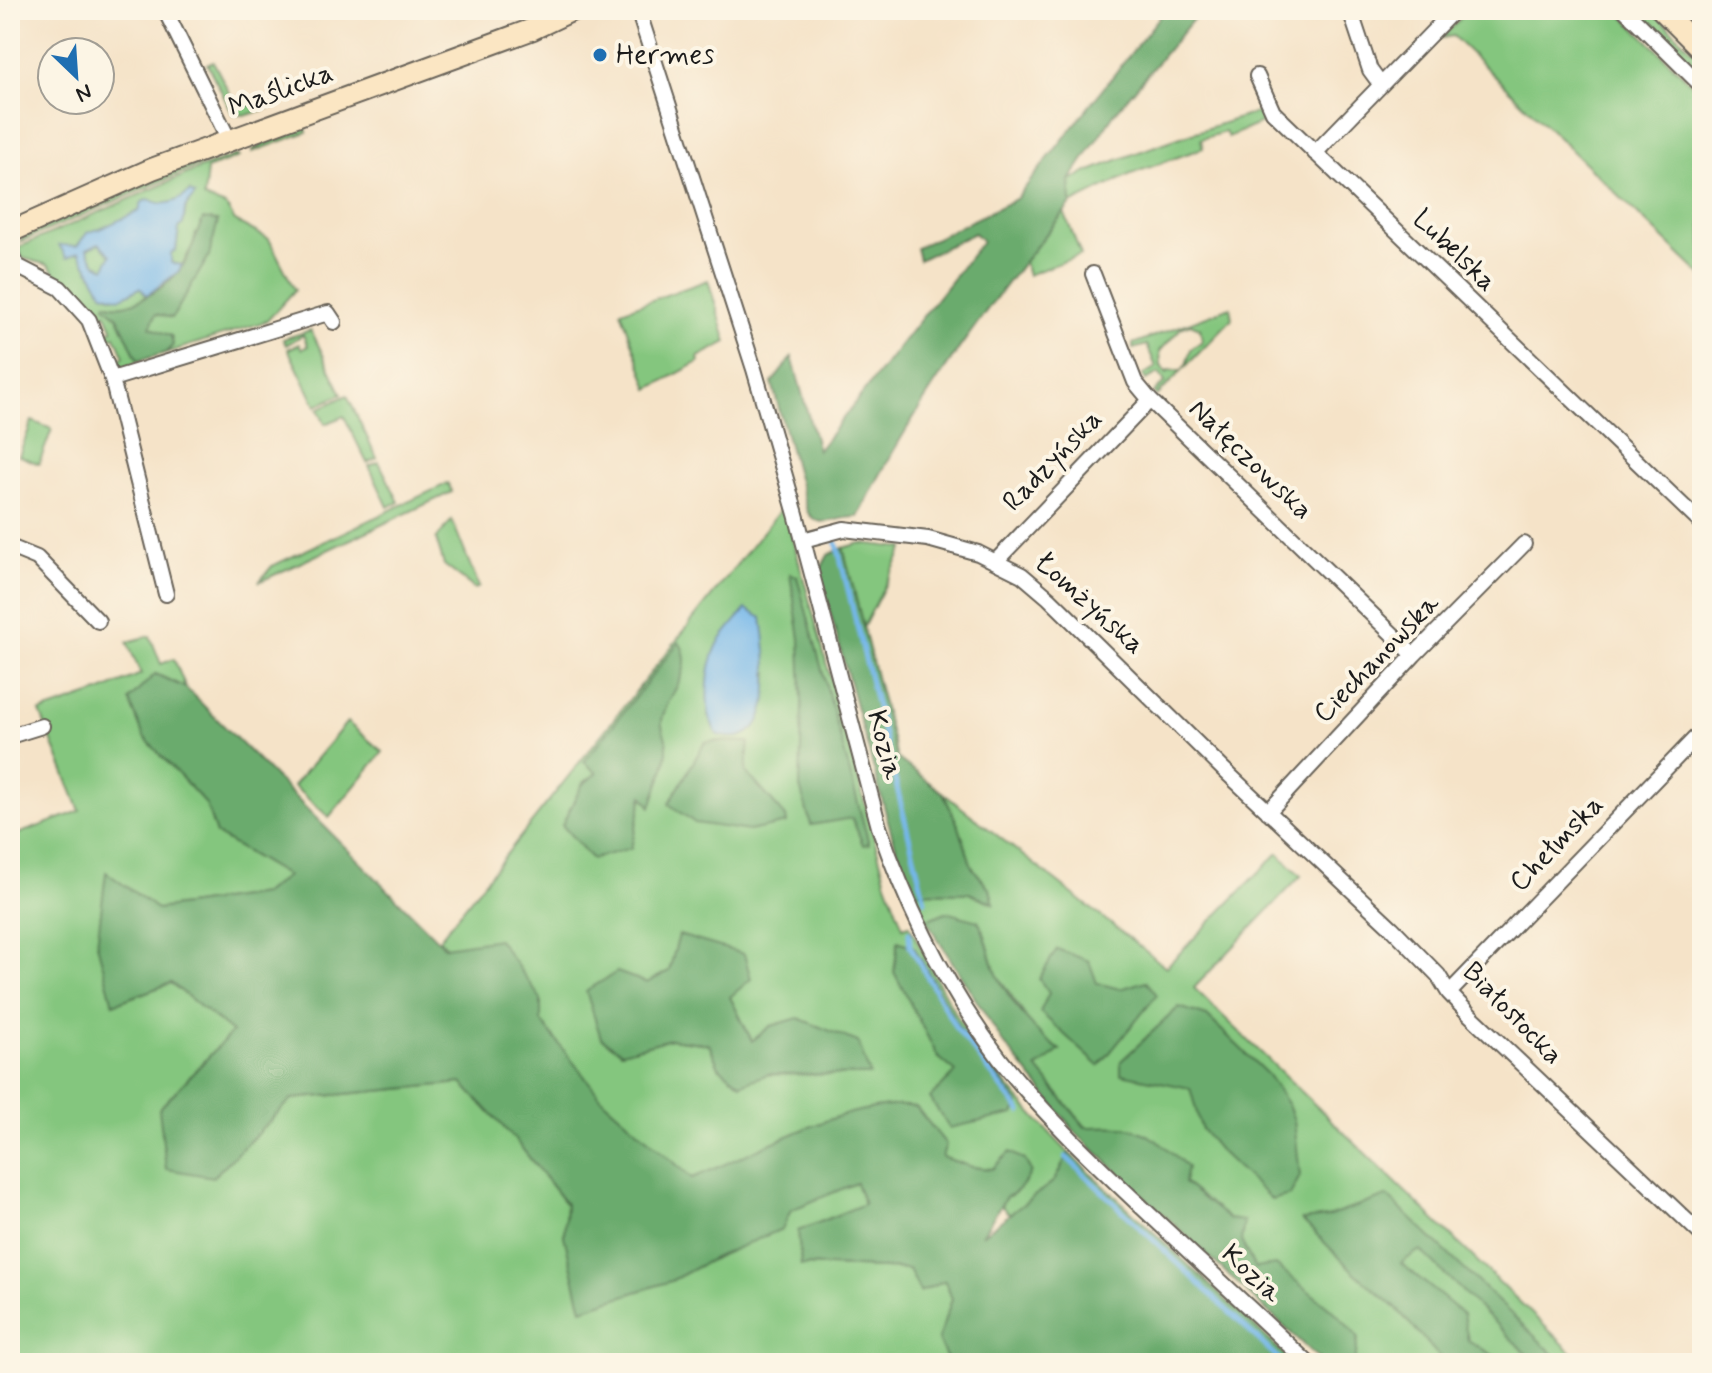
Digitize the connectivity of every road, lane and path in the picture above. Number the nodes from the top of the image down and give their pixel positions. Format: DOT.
graph roads {
  1 [pos="165,10"];
  2 [pos="573,10"];
  3 [pos="638,10"];
  4 [pos="1350,10"];
  5 [pos="1454,10"];
  6 [pos="1625,10"];
  7 [pos="1662,10"];
  8 [pos="1702,50"];
  9 [pos="1257,76"];
  10 [pos="1381,85"];
  11 [pos="1702,86"];
  12 [pos="229,140"];
  13 [pos="1315,153"];
  14 [pos="10,232"];
  15 [pos="10,251"];
  16 [pos="1093,274"];
  17 [pos="334,322"];
  18 [pos="112,379"];
  19 [pos="1150,400"];
  20 [pos="1702,524"];
  21 [pos="803,540"];
  22 [pos="1524,544"];
  23 [pos="10,547"];
  24 [pos="996,561"];
  25 [pos="166,594"];
  26 [pos="98,621"];
  27 [pos="1414,655"];
  28 [pos="42,726"];
  29 [pos="1702,731"];
  30 [pos="10,736"];
  31 [pos="1268,812"];
  32 [pos="1286,829"];
  33 [pos="1449,993"];
  34 [pos="1702,1235"];
  35 [pos="1308,1363"];
  1 -- 12 [label="street"];
  2 -- 12 [label="street, Maślicka"];
  3 -- 21 [label="street, Kozia"];
  4 -- 10 [label="street"];
  5 -- 10 [label="street"];
  6 -- 11 [label="street"];
  7 -- 8 [label="street"];
  9 -- 13 [label="street, Lubelska"];
  10 -- 13 [label="street"];
  12 -- 14 [label="street, Maślicka"];
  13 -- 20 [label="street, Lubelska"];
  15 -- 18 [label="street"];
  16 -- 19 [label="street, Nałęczowska"];
  17 -- 18 [label="street"];
  18 -- 25 [label="street"];
  19 -- 24 [label="street, Radzyńska"];
  19 -- 27 [label="street, Nałęczowska"];
  21 -- 24 [label="street, Łomżyńska"];
  21 -- 35 [label="street, Kozia"];
  22 -- 27 [label="street, Ciechanowska"];
  23 -- 26 [label="street"];
  24 -- 31 [label="street, Łomżyńska"];
  27 -- 31 [label="street, Ciechanowska"];
  28 -- 30 [label="street"];
  29 -- 33 [label="street, Chełmska"];
  31 -- 32 [label="street, Łomżyńska"];
  32 -- 33 [label="street, Białostocka"];
  33 -- 34 [label="street, Białostocka"];
}
